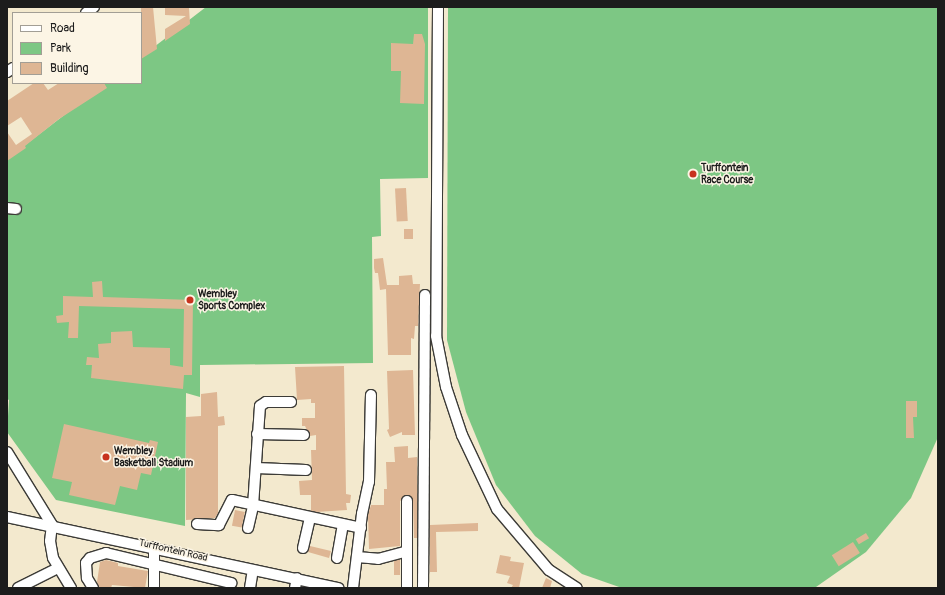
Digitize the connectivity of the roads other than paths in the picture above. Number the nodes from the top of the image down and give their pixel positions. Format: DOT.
graph roads {
  1 [pos="438,7"];
  2 [pos="425,296"];
  3 [pos="371,395"];
  4 [pos="291,402"];
  5 [pos="257,434"];
  6 [pos="304,435"];
  7 [pos="7,452"];
  8 [pos="256,468"];
  9 [pos="306,470"];
  10 [pos="407,501"];
  11 [pos="253,506"];
  12 [pos="7,517"];
  13 [pos="310,518"];
  14 [pos="197,524"];
  15 [pos="52,525"];
  16 [pos="343,525"];
  17 [pos="248,528"];
  18 [pos="361,528"];
  19 [pos="154,547"];
  20 [pos="303,548"];
  21 [pos="407,551"];
  22 [pos="357,557"];
  23 [pos="337,558"];
  24 [pos="152,565"];
  25 [pos="240,567"];
  26 [pos="58,568"];
  27 [pos="254,570"];
  28 [pos="296,583"];
  29 [pos="230,586"];
  30 [pos="18,588"];
  31 [pos="71,588"];
  32 [pos="93,588"];
  33 [pos="154,588"];
  34 [pos="250,588"];
  35 [pos="338,588"];
  36 [pos="353,588"];
  37 [pos="407,588"];
  38 [pos="423,588"];
  39 [pos="577,588"];
  1 -- 39 [label="street"];
  2 -- 38 [label="street"];
  3 -- 18 [label="street"];
  4 -- 5 [label="street"];
  5 -- 6 [label="street"];
  5 -- 8 [label="street"];
  7 -- 15 [label="street"];
  8 -- 9 [label="street"];
  8 -- 11 [label="street"];
  10 -- 21 [label="street"];
  11 -- 13 [label="street"];
  11 -- 14 [label="street"];
  11 -- 17 [label="street"];
  12 -- 15 [label="street, Turffontein Road"];
  13 -- 16 [label="street"];
  13 -- 20 [label="street"];
  15 -- 19 [label="street, Turffontein Road"];
  15 -- 26 [label="street"];
  16 -- 18 [label="street"];
  16 -- 23 [label="street"];
  18 -- 22 [label="street"];
  19 -- 24 [label="street"];
  19 -- 25 [label="street, Turffontein Road"];
  21 -- 22 [label="street"];
  21 -- 37 [label="street"];
  22 -- 36 [label="street"];
  24 -- 29 [label="street"];
  24 -- 32 [label="street"];
  24 -- 33 [label="street"];
  25 -- 27 [label="street, Turffontein Road"];
  25 -- 29 [label="street"];
  26 -- 30 [label="street"];
  26 -- 31 [label="street"];
  27 -- 28 [label="street, Turffontein Road"];
  27 -- 34 [label="street"];
  28 -- 35 [label="street, Turffontein Road"];
}
